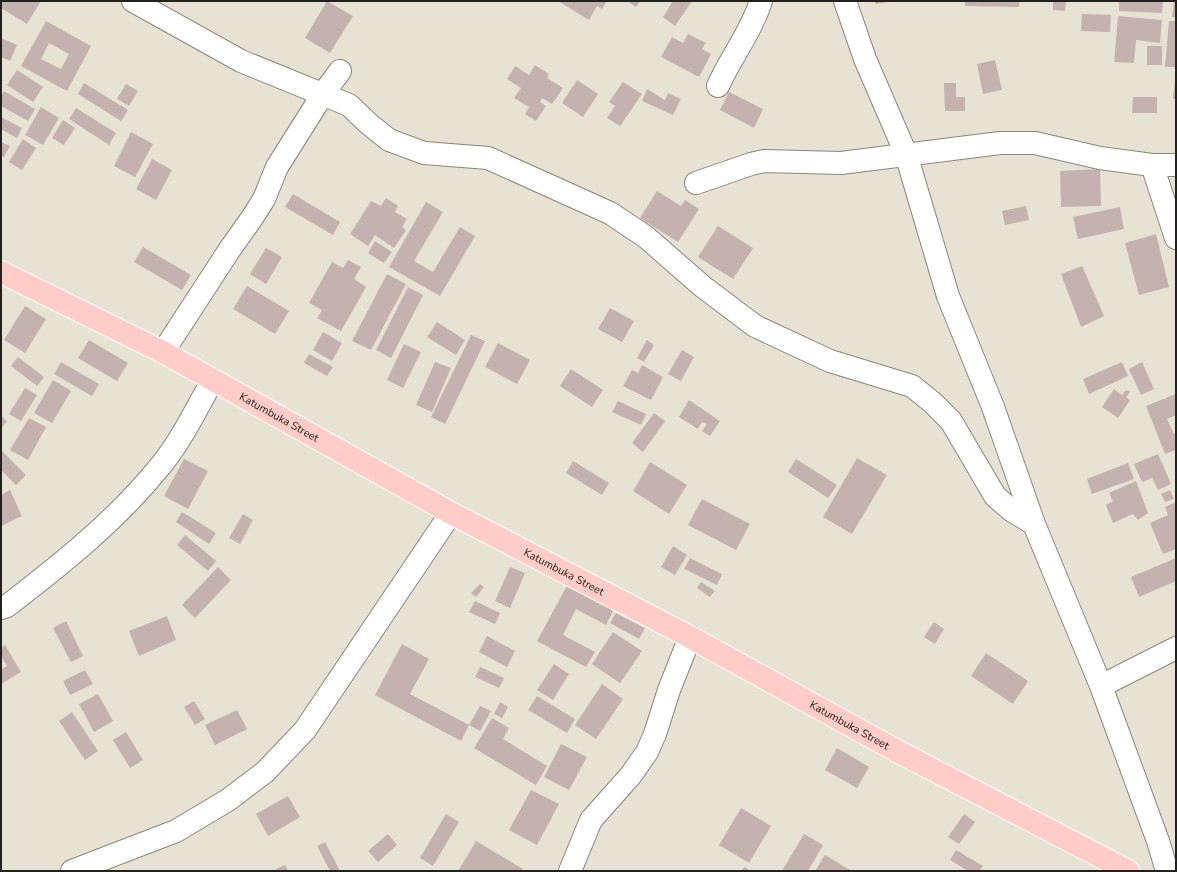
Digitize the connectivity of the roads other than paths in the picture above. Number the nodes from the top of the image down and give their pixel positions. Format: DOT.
graph roads {
  1 [pos="133,1"];
  2 [pos="761,1"];
  3 [pos="845,1"];
  4 [pos="340,71"];
  5 [pos="718,86"];
  6 [pos="323,94"];
  7 [pos="906,154"];
  8 [pos="1152,165"];
  9 [pos="1176,166"];
  10 [pos="696,184"];
  11 [pos="1176,238"];
  12 [pos="1,272"];
  13 [pos="163,352"];
  14 [pos="212,380"];
  15 [pos="451,513"];
  16 [pos="1034,524"];
  17 [pos="1,608"];
  18 [pos="690,637"];
  19 [pos="1176,648"];
  20 [pos="1101,686"];
  21 [pos="72,871"];
  22 [pos="570,871"];
  23 [pos="1128,871"];
  24 [pos="1167,871"];
  1 -- 6 [label="street"];
  2 -- 5 [label="street"];
  3 -- 7 [label="street"];
  4 -- 6 [label="street"];
  6 -- 13 [label="street"];
  6 -- 16 [label="street"];
  7 -- 8 [label="street"];
  7 -- 10 [label="street"];
  7 -- 16 [label="street"];
  8 -- 9 [label="street"];
  8 -- 11 [label="street"];
  12 -- 13 [label="main road, Katumbuka Street"];
  13 -- 14 [label="main road, Katumbuka Street"];
  14 -- 15 [label="main road, Katumbuka Street"];
  14 -- 17 [label="street"];
  15 -- 18 [label="main road, Katumbuka Street"];
  15 -- 21 [label="street"];
  16 -- 20 [label="street"];
  18 -- 22 [label="street"];
  18 -- 23 [label="main road, Katumbuka Street"];
  19 -- 20 [label="street"];
  20 -- 24 [label="street"];
}
